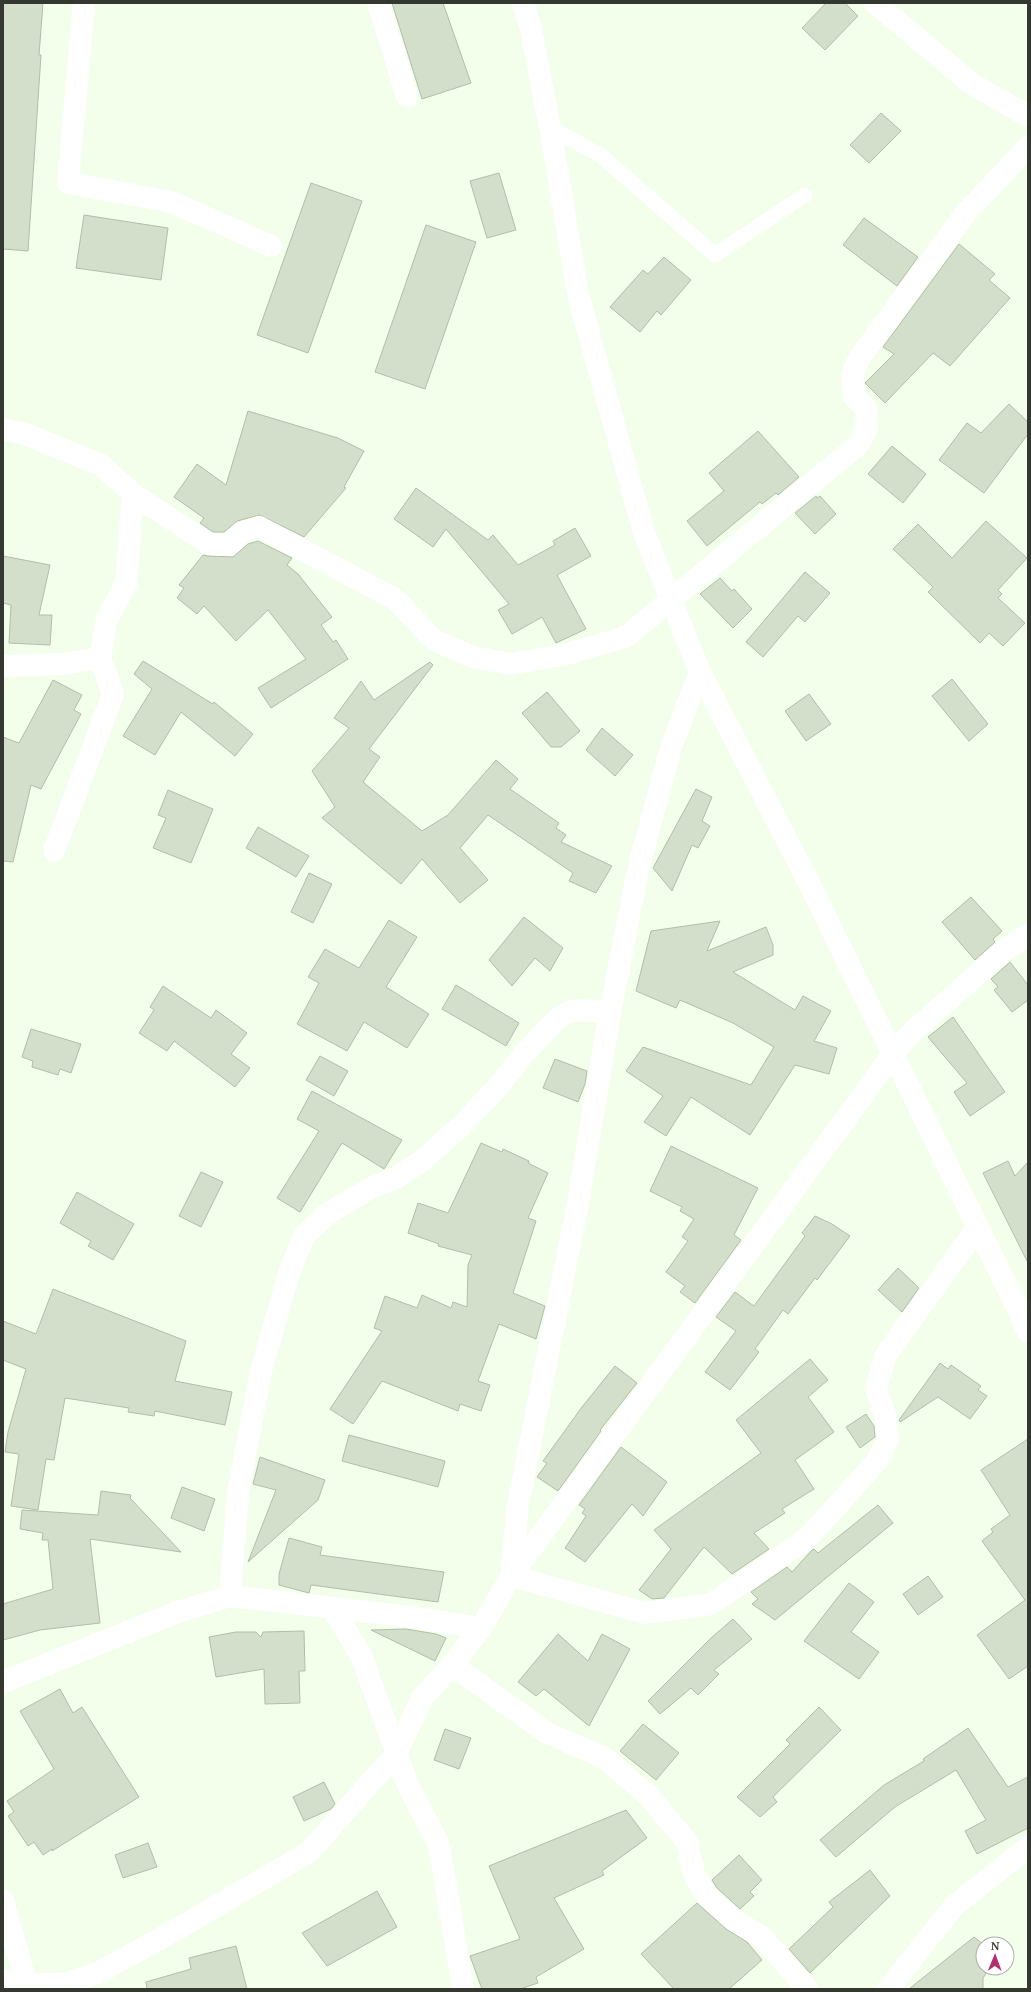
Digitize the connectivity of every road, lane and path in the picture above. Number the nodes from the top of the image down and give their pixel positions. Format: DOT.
graph roads {
  1 [pos="84,3"];
  2 [pos="378,3"];
  3 [pos="523,3"];
  4 [pos="875,3"];
  5 [pos="407,96"];
  6 [pos="1028,116"];
  7 [pos="550,128"];
  8 [pos="1028,147"];
  9 [pos="806,195"];
  10 [pos="271,246"];
  11 [pos="3,429"];
  12 [pos="133,494"];
  13 [pos="671,600"];
  14 [pos="100,658"];
  15 [pos="3,666"];
  16 [pos="700,672"];
  17 [pos="54,851"];
  18 [pos="1028,935"];
  19 [pos="610,1013"];
  20 [pos="893,1054"];
  21 [pos="978,1227"];
  22 [pos="1025,1317"];
  23 [pos="511,1576"];
  24 [pos="230,1596"];
  25 [pos="333,1608"];
  26 [pos="481,1628"];
  27 [pos="452,1665"];
  28 [pos="3,1682"];
  29 [pos="396,1754"];
  30 [pos="1028,1847"];
  31 [pos="3,1901"];
  32 [pos="3,1980"];
  33 [pos="27,1986"];
  34 [pos="463,1989"];
  35 [pos="807,1989"];
  36 [pos="888,1989"];
  1 -- 10 [label="street"];
  2 -- 5 [label="street"];
  3 -- 7 [label="street"];
  4 -- 6 [label="street"];
  7 -- 9 [label="lane"];
  7 -- 13 [label="street"];
  8 -- 13 [label="street"];
  11 -- 12 [label="street"];
  12 -- 13 [label="street"];
  12 -- 14 [label="street"];
  13 -- 16 [label="street"];
  14 -- 15 [label="street"];
  14 -- 17 [label="street"];
  16 -- 19 [label="street"];
  16 -- 20 [label="street"];
  18 -- 20 [label="street"];
  19 -- 23 [label="street"];
  19 -- 24 [label="street"];
  20 -- 21 [label="street"];
  20 -- 23 [label="street"];
  21 -- 22 [label="street"];
  21 -- 23 [label="street"];
  23 -- 26 [label="street"];
  24 -- 25 [label="street"];
  24 -- 28 [label="street"];
  25 -- 26 [label="street"];
  25 -- 29 [label="street"];
  26 -- 27 [label="street"];
  27 -- 29 [label="street"];
  27 -- 35 [label="street"];
  29 -- 33 [label="street"];
  29 -- 34 [label="street"];
  30 -- 36 [label="street"];
  31 -- 33 [label="street"];
  32 -- 33 [label="street"];
}
